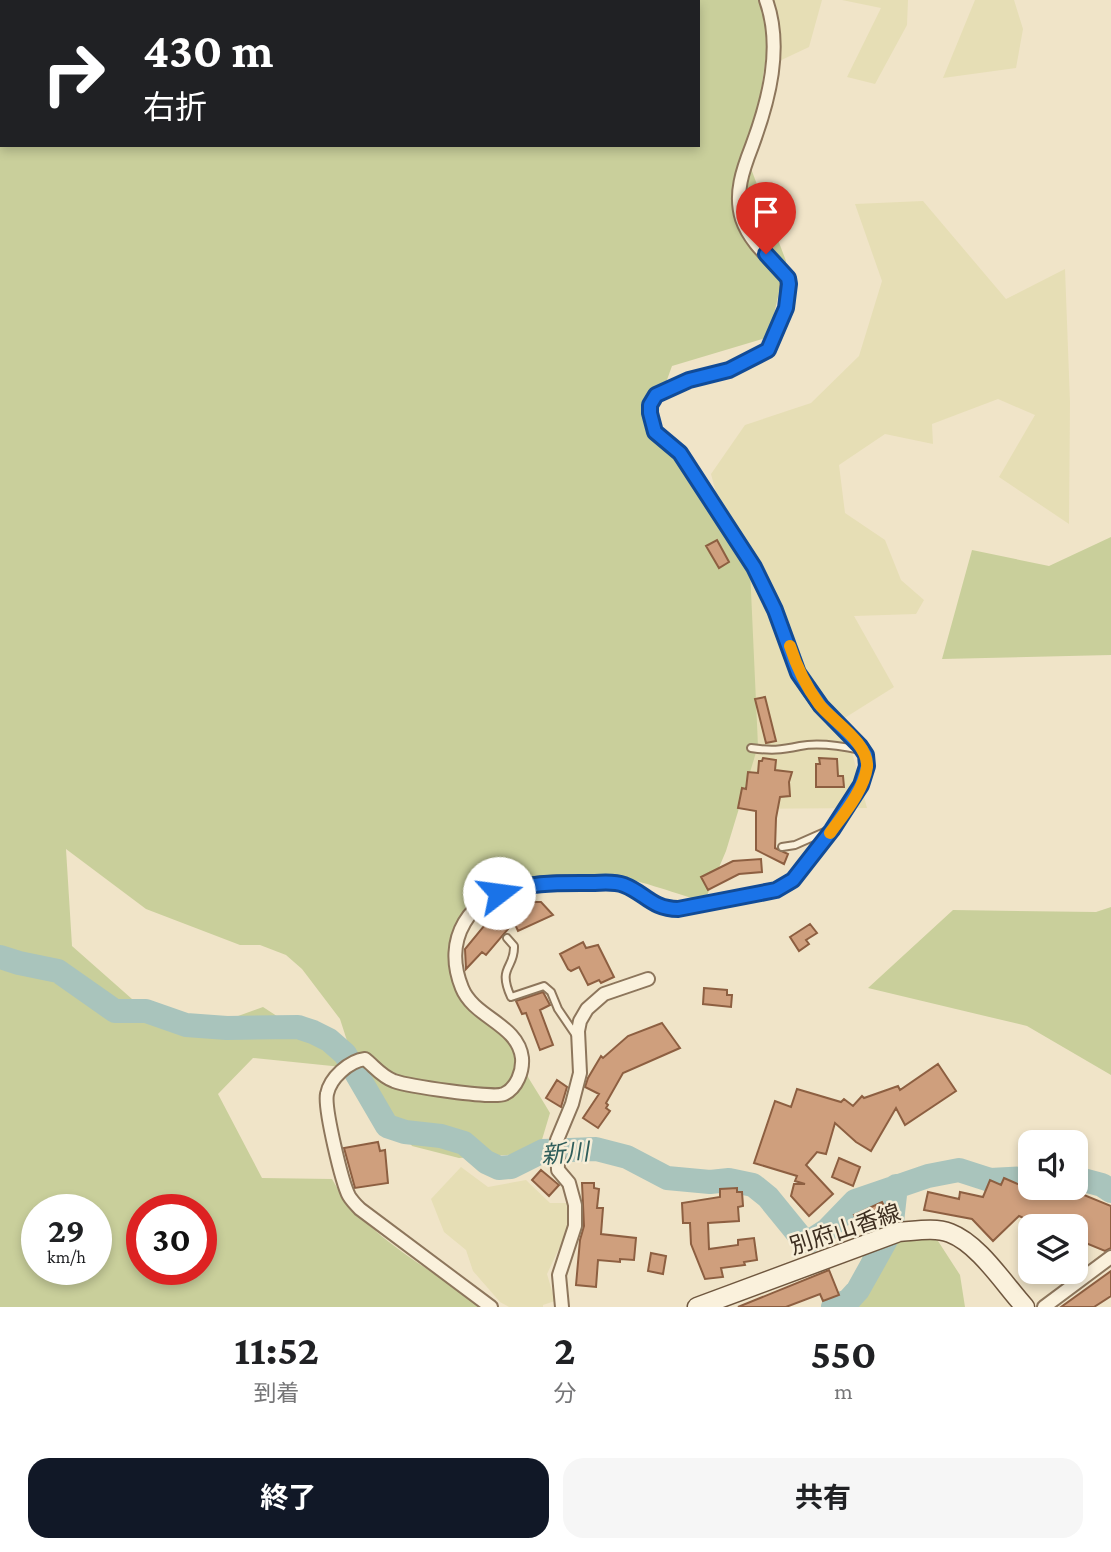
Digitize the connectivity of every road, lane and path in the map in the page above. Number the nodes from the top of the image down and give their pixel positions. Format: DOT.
graph roads {
  1 [pos="766,0"];
  2 [pos="751,748"];
  3 [pos="863,750"];
  4 [pos="832,830"];
  5 [pos="782,847"];
  6 [pos="507,938"];
  7 [pos="648,979"];
  8 [pos="579,1038"];
  9 [pos="1111,1257"];
  10 [pos="491,1307"];
  11 [pos="562,1307"];
  12 [pos="697,1307"];
  13 [pos="1025,1307"];
  14 [pos="1044,1307"];
  1 -- 3 [label="street"];
  2 -- 3 [label="lane"];
  3 -- 4 [label="street"];
  4 -- 5 [label="lane"];
  4 -- 10 [label="street"];
  6 -- 8 [label="lane"];
  7 -- 8 [label="street"];
  8 -- 11 [label="street"];
  9 -- 14 [label="street"];
  12 -- 13 [label="main road, 別府山香線"];
}
